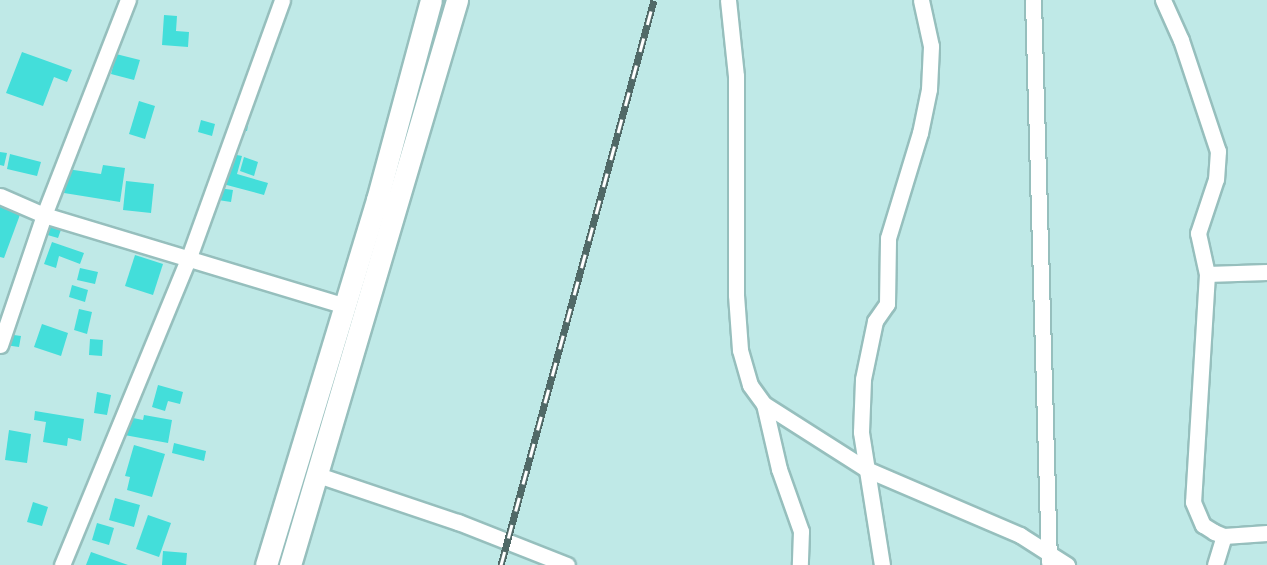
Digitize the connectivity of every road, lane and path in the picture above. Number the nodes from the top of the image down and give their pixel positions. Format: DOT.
graph roads {
  1 [pos="128,0"];
  2 [pos="282,0"];
  3 [pos="431,0"];
  4 [pos="457,0"];
  5 [pos="728,0"];
  6 [pos="921,0"];
  7 [pos="1034,0"];
  8 [pos="1163,0"];
  9 [pos="0,196"];
  10 [pos="44,215"];
  11 [pos="188,260"];
  12 [pos="1267,272"];
  13 [pos="1207,274"];
  14 [pos="346,306"];
  15 [pos="0,345"];
  16 [pos="764,404"];
  17 [pos="866,469"];
  18 [pos="315,474"];
  19 [pos="1267,533"];
  20 [pos="1224,536"];
  21 [pos="1049,561"];
  22 [pos="62,565"];
  23 [pos="266,565"];
  24 [pos="290,565"];
  25 [pos="567,565"];
  26 [pos="800,565"];
  27 [pos="882,565"];
  28 [pos="1067,565"];
  29 [pos="1215,565"];
  1 -- 10 [label="street"];
  2 -- 11 [label="street"];
  3 -- 14 [label="street"];
  4 -- 18 [label="street"];
  5 -- 16 [label="street"];
  6 -- 17 [label="street"];
  7 -- 21 [label="street"];
  8 -- 13 [label="street"];
  9 -- 10 [label="street"];
  10 -- 11 [label="street"];
  10 -- 15 [label="street"];
  11 -- 14 [label="street"];
  11 -- 22 [label="street"];
  12 -- 13 [label="street"];
  13 -- 20 [label="street"];
  14 -- 23 [label="street"];
  16 -- 17 [label="street"];
  16 -- 26 [label="street"];
  17 -- 21 [label="street"];
  17 -- 27 [label="street"];
  18 -- 24 [label="street"];
  18 -- 25 [label="street"];
  19 -- 20 [label="street"];
  20 -- 29 [label="street"];
  21 -- 28 [label="street"];
}
